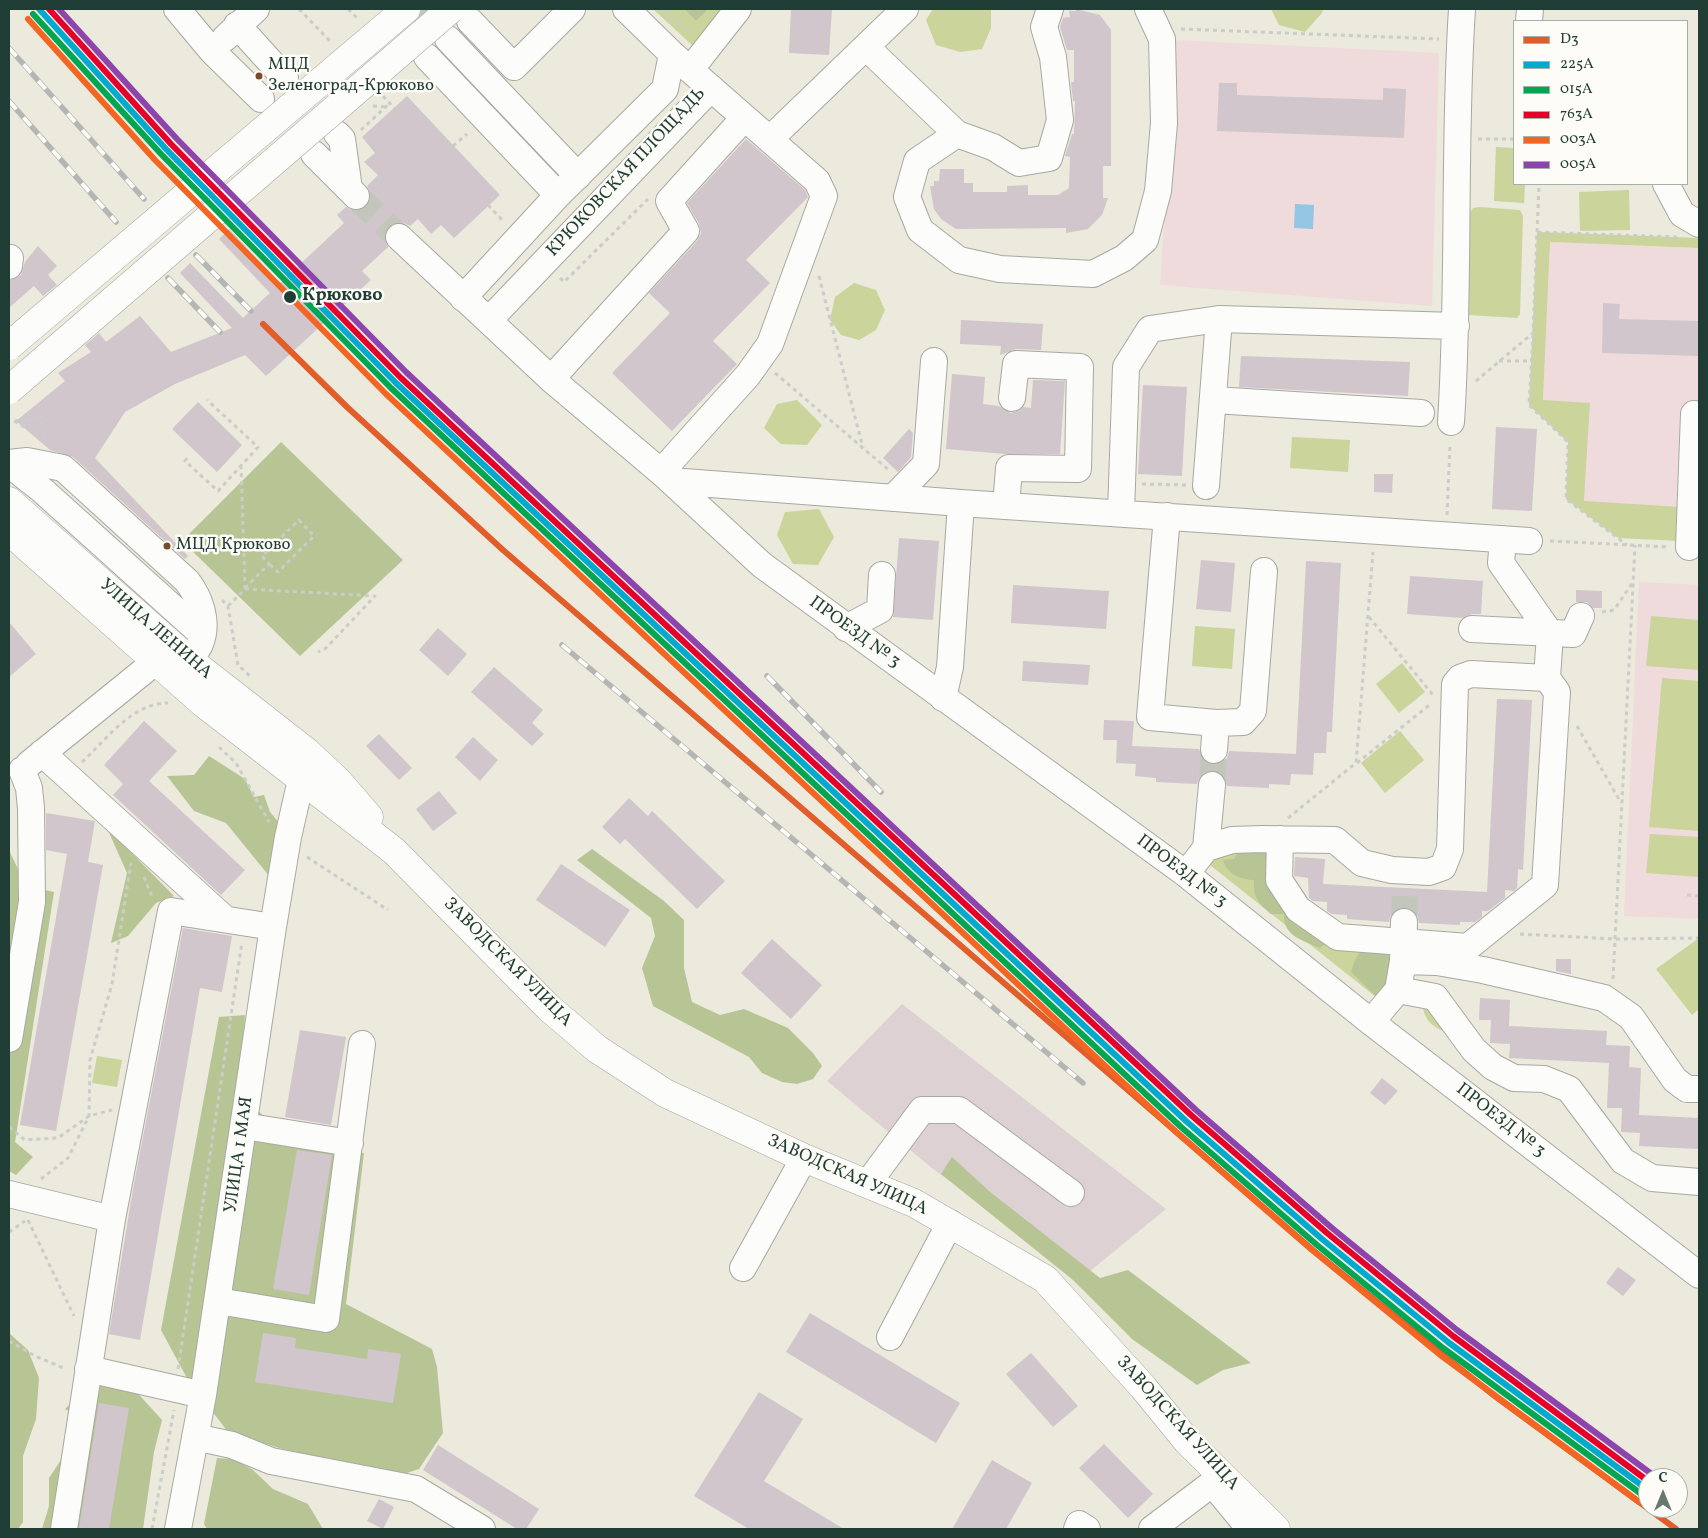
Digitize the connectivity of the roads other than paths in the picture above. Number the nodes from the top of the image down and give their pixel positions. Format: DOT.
graph roads {
  1 [pos="177,9"];
  2 [pos="406,9"];
  3 [pos="572,9"];
  4 [pos="626,9"];
  5 [pos="738,9"];
  6 [pos="906,9"];
  7 [pos="1050,9"];
  8 [pos="1148,9"];
  9 [pos="1462,9"];
  10 [pos="461,15"];
  11 [pos="247,17"];
  12 [pos="448,39"];
  13 [pos="866,47"];
  14 [pos="212,51"];
  15 [pos="427,57"];
  16 [pos="681,62"];
  17 [pos="285,78"];
  18 [pos="711,88"];
  19 [pos="261,99"];
  20 [pos="736,127"];
  21 [pos="956,134"];
  22 [pos="340,137"];
  23 [pos="770,139"];
  24 [pos="314,154"];
  25 [pos="578,176"];
  26 [pos="1667,185"];
  27 [pos="558,195"];
  28 [pos="1690,231"];
  29 [pos="399,237"];
  30 [pos="463,298"];
  31 [pos="1219,319"];
  32 [pos="489,320"];
  33 [pos="1456,326"];
  34 [pos="9,346"];
  35 [pos="934,361"];
  36 [pos="551,379"];
  37 [pos="9,390"];
  38 [pos="1012,398"];
  39 [pos="1214,400"];
  40 [pos="1452,411"];
  41 [pos="1421,413"];
  42 [pos="1694,414"];
  43 [pos="9,464"];
  44 [pos="666,477"];
  45 [pos="1206,486"];
  46 [pos="899,491"];
  47 [pos="9,501"];
  48 [pos="961,503"];
  49 [pos="1006,506"];
  50 [pos="1121,513"];
  51 [pos="1167,516"];
  52 [pos="9,531"];
  53 [pos="1503,539"];
  54 [pos="1529,540"];
  55 [pos="1689,547"];
  56 [pos="1264,571"];
  57 [pos="882,575"];
  58 [pos="1581,616"];
  59 [pos="846,628"];
  60 [pos="1472,628"];
  61 [pos="156,632"];
  62 [pos="1550,633"];
  63 [pos="188,659"];
  64 [pos="155,662"];
  65 [pos="1552,685"];
  66 [pos="943,698"];
  67 [pos="1216,723"];
  68 [pos="1214,750"];
  69 [pos="307,752"];
  70 [pos="42,753"];
  71 [pos="15,775"];
  72 [pos="301,780"];
  73 [pos="1212,785"];
  74 [pos="1271,839"];
  75 [pos="1206,848"];
  76 [pos="394,851"];
  77 [pos="1186,874"];
  78 [pos="235,921"];
  79 [pos="273,927"];
  80 [pos="1403,941"];
  81 [pos="1398,990"];
  82 [pos="1371,1022"];
  83 [pos="9,1039"];
  84 [pos="362,1044"];
  85 [pos="1699,1089"];
  86 [pos="244,1126"];
  87 [pos="350,1143"];
  88 [pos="804,1158"];
  89 [pos="1699,1182"];
  90 [pos="868,1183"];
  91 [pos="1071,1193"];
  92 [pos="18,1203"];
  93 [pos="112,1219"];
  94 [pos="950,1223"];
  95 [pos="743,1268"];
  96 [pos="1699,1274"];
  97 [pos="218,1301"];
  98 [pos="890,1337"];
  99 [pos="89,1366"];
  100 [pos="203,1395"];
  101 [pos="195,1437"];
  102 [pos="1217,1479"];
  103 [pos="64,1529"];
  104 [pos="178,1529"];
  105 [pos="482,1529"];
  106 [pos="1076,1529"];
  107 [pos="1087,1529"];
  108 [pos="1152,1529"];
  109 [pos="1250,1529"];
  110 [pos="1276,1529"];
  1 -- 14 [label="street"];
  2 -- 34 [label="main road, bridge"];
  3 -- 10 [label="street"];
  4 -- 16 [label="street, КРЮКОВСКАЯ ПЛОЩАДЬ"];
  5 -- 16 [label="street"];
  6 -- 13 [label="street"];
  7 -- 21 [label="street"];
  8 -- 21 [label="street"];
  9 -- 33 [label="street"];
  10 -- 37 [label="main road, bridge"];
  11 -- 14 [label="street"];
  11 -- 17 [label="street"];
  12 -- 25 [label="street"];
  13 -- 21 [label="street"];
  13 -- 23 [label="street"];
  14 -- 19 [label="street"];
  15 -- 27 [label="street, КРЮКОВСКАЯ ПЛОЩАДЬ"];
  16 -- 18 [label="street, КРЮКОВСКАЯ ПЛОЩАДЬ"];
  16 -- 25 [label="street"];
  18 -- 23 [label="street"];
  18 -- 32 [label="street, КРЮКОВСКАЯ ПЛОЩАДЬ"];
  20 -- 36 [label="street"];
  22 -- 24 [label="street"];
  23 -- 44 [label="street"];
  25 -- 27 [label="street"];
  26 -- 28 [label="street"];
  27 -- 30 [label="street"];
  29 -- 30 [label="street, ПРОЕЗД № 3"];
  30 -- 32 [label="street, ПРОЕЗД № 3"];
  31 -- 33 [label="street"];
  31 -- 39 [label="street"];
  31 -- 50 [label="street"];
  32 -- 36 [label="street, ПРОЕЗД № 3"];
  33 -- 40 [label="street"];
  35 -- 46 [label="street"];
  36 -- 44 [label="street, ПРОЕЗД № 3"];
  38 -- 49 [label="street"];
  39 -- 41 [label="street"];
  39 -- 45 [label="street"];
  42 -- 55 [label="street"];
  43 -- 63 [label="street"];
  44 -- 46 [label="street"];
  44 -- 59 [label="street, ПРОЕЗД № 3"];
  46 -- 48 [label="street"];
  47 -- 61 [label="main road, УЛИЦА ЛЕНИНА"];
  48 -- 49 [label="street"];
  48 -- 66 [label="street"];
  49 -- 50 [label="street"];
  50 -- 51 [label="street"];
  51 -- 53 [label="street"];
  51 -- 67 [label="street"];
  52 -- 64 [label="main road, УЛИЦА ЛЕНИНА"];
  53 -- 54 [label="street"];
  53 -- 62 [label="street"];
  56 -- 67 [label="street"];
  57 -- 59 [label="street"];
  58 -- 62 [label="street"];
  59 -- 66 [label="street, ПРОЕЗД № 3"];
  60 -- 62 [label="street"];
  61 -- 63 [label="main road, УЛИЦА ЛЕНИНА"];
  61 -- 64 [label="street"];
  62 -- 65 [label="street"];
  63 -- 64 [label="street"];
  63 -- 69 [label="main road, УЛИЦА ЛЕНИНА"];
  64 -- 70 [label="street"];
  64 -- 72 [label="main road, УЛИЦА ЛЕНИНА"];
  65 -- 74 [label="street"];
  65 -- 80 [label="street"];
  66 -- 77 [label="street, ПРОЕЗД № 3"];
  67 -- 68 [label="street"];
  69 -- 72 [label="street, УЛИЦА 1 МАЯ"];
  69 -- 76 [label="main road, ЗАВОДСКАЯ УЛИЦА"];
  70 -- 71 [label="street"];
  70 -- 78 [label="street"];
  71 -- 83 [label="street"];
  72 -- 76 [label="main road, ЗАВОДСКАЯ УЛИЦА"];
  72 -- 79 [label="street, УЛИЦА 1 МАЯ"];
  73 -- 75 [label="street"];
  74 -- 75 [label="street"];
  74 -- 80 [label="street"];
  75 -- 77 [label="street"];
  76 -- 88 [label="main road, ЗАВОДСКАЯ УЛИЦА"];
  77 -- 82 [label="street, ПРОЕЗД № 3"];
  78 -- 79 [label="street"];
  78 -- 93 [label="street"];
  79 -- 86 [label="street, УЛИЦА 1 МАЯ"];
  80 -- 81 [label="street"];
  80 -- 85 [label="street"];
  81 -- 82 [label="street"];
  81 -- 89 [label="street"];
  82 -- 96 [label="street, ПРОЕЗД № 3"];
  84 -- 87 [label="street"];
  86 -- 87 [label="street"];
  86 -- 97 [label="street, УЛИЦА 1 МАЯ"];
  87 -- 97 [label="street"];
  88 -- 90 [label="main road, ЗАВОДСКАЯ УЛИЦА"];
  88 -- 95 [label="street"];
  90 -- 91 [label="street"];
  90 -- 94 [label="main road, ЗАВОДСКАЯ УЛИЦА"];
  92 -- 93 [label="street"];
  93 -- 99 [label="street"];
  94 -- 98 [label="street"];
  94 -- 102 [label="main road, ЗАВОДСКАЯ УЛИЦА"];
  97 -- 100 [label="street, УЛИЦА 1 МАЯ"];
  99 -- 100 [label="street"];
  99 -- 103 [label="street"];
  100 -- 101 [label="street, УЛИЦА 1 МАЯ"];
  101 -- 104 [label="street, УЛИЦА 1 МАЯ"];
  101 -- 105 [label="street"];
  102 -- 108 [label="street"];
  102 -- 109 [label="street"];
  102 -- 110 [label="main road, ЗАВОДСКАЯ УЛИЦА"];
  106 -- 107 [label="street"];
}
